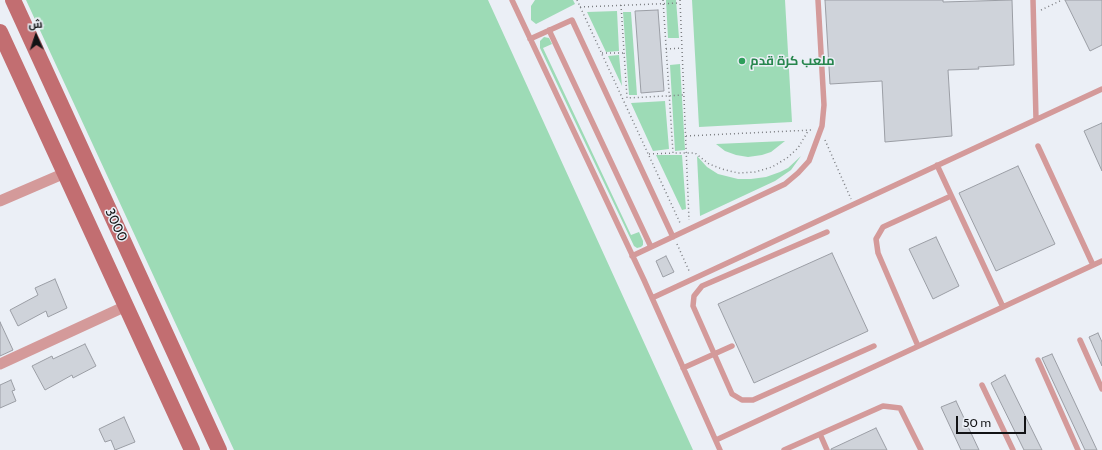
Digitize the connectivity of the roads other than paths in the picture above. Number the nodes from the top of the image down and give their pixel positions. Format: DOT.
graph roads {
  1 [pos="13,0"];
  2 [pos="818,0"];
  3 [pos="1033,0"];
  4 [pos="514,1"];
  5 [pos="549,30"];
  6 [pos="0,32"];
  7 [pos="530,39"];
  8 [pos="1102,89"];
  9 [pos="1036,119"];
  10 [pos="1038,146"];
  11 [pos="937,165"];
  12 [pos="65,173"];
  13 [pos="951,196"];
  14 [pos="0,202"];
  15 [pos="827,232"];
  16 [pos="673,237"];
  17 [pos="651,247"];
  18 [pos="632,256"];
  19 [pos="1102,261"];
  20 [pos="1093,265"];
  21 [pos="652,298"];
  22 [pos="126,306"];
  23 [pos="1003,307"];
  24 [pos="1080,340"];
  25 [pos="732,346"];
  26 [pos="874,346"];
  27 [pos="918,346"];
  28 [pos="714,354"];
  29 [pos="1038,360"];
  30 [pos="0,364"];
  31 [pos="683,368"];
  32 [pos="982,385"];
  33 [pos="1102,389"];
  34 [pos="820,434"];
  35 [pos="716,440"];
  36 [pos="192,450"];
  37 [pos="219,450"];
  38 [pos="720,450"];
  39 [pos="784,450"];
  40 [pos="827,450"];
  41 [pos="921,450"];
  42 [pos="1013,450"];
  43 [pos="1078,450"];
  1 -- 37 [label="street, 3000"];
  2 -- 16 [label="lane"];
  3 -- 9 [label="lane"];
  4 -- 7 [label="lane"];
  5 -- 7 [label="lane"];
  5 -- 16 [label="lane"];
  5 -- 17 [label="lane"];
  6 -- 12 [label="street"];
  7 -- 18 [label="lane"];
  8 -- 9 [label="lane"];
  9 -- 11 [label="lane"];
  10 -- 20 [label="lane"];
  11 -- 13 [label="lane"];
  11 -- 21 [label="lane"];
  12 -- 14 [label="street"];
  12 -- 22 [label="street"];
  13 -- 23 [label="lane"];
  13 -- 27 [label="lane"];
  15 -- 28 [label="lane"];
  16 -- 17 [label="lane"];
  17 -- 18 [label="lane"];
  18 -- 21 [label="lane"];
  19 -- 20 [label="lane"];
  20 -- 23 [label="lane"];
  21 -- 31 [label="lane"];
  22 -- 30 [label="street"];
  22 -- 36 [label="street"];
  23 -- 27 [label="lane"];
  24 -- 33 [label="lane"];
  25 -- 28 [label="lane"];
  26 -- 28 [label="lane"];
  27 -- 35 [label="lane"];
  28 -- 31 [label="lane"];
  29 -- 43 [label="lane"];
  31 -- 35 [label="lane"];
  32 -- 42 [label="lane"];
  34 -- 39 [label="lane"];
  34 -- 40 [label="lane"];
  34 -- 41 [label="lane"];
  35 -- 38 [label="lane"];
}
